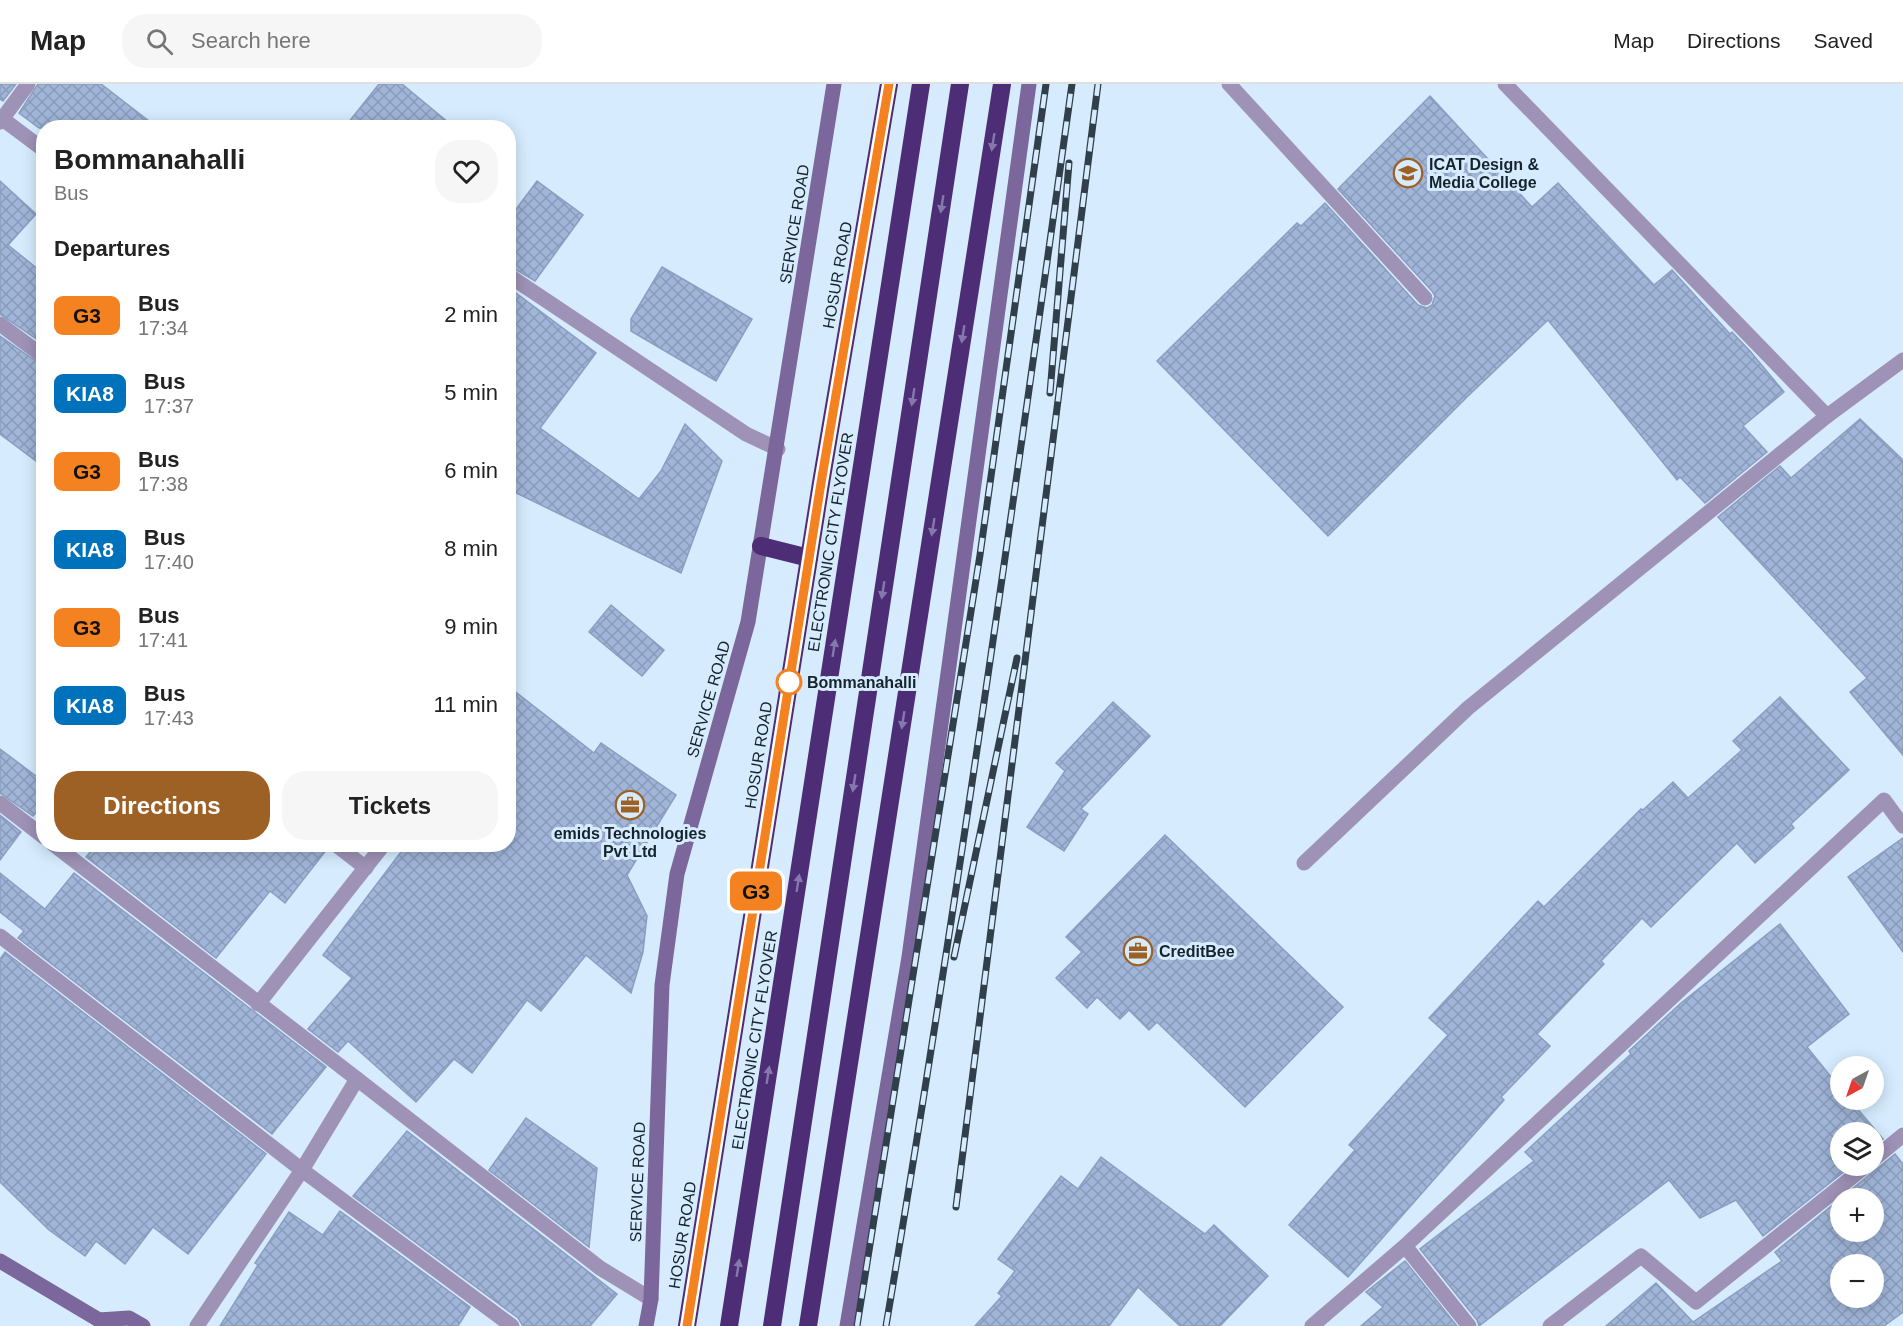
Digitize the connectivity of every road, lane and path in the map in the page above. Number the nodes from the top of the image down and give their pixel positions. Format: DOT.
graph roads {
  1 [pos="28,84"];
  2 [pos="834,84"];
  3 [pos="889,84"];
  4 [pos="921,84"];
  5 [pos="960,84"];
  6 [pos="1002,84"];
  7 [pos="1029,84"];
  8 [pos="1229,84"];
  9 [pos="1505,84"];
  10 [pos="1,119"];
  11 [pos="36,144"];
  12 [pos="516,279"];
  13 [pos="1425,298"];
  14 [pos="0,324"];
  15 [pos="36,351"];
  16 [pos="1903,360"];
  17 [pos="1827,416"];
  18 [pos="778,449"];
  19 [pos="761,546"];
  20 [pos="809,558"];
  21 [pos="0,803"];
  22 [pos="1903,826"];
  23 [pos="36,831"];
  24 [pos="63,852"];
  25 [pos="345,852"];
  26 [pos="378,852"];
  27 [pos="1304,862"];
  28 [pos="366,868"];
  29 [pos="0,936"];
  30 [pos="258,1004"];
  31 [pos="357,1079"];
  32 [pos="1903,1135"];
  33 [pos="1884,1151"];
  34 [pos="302,1170"];
  35 [pos="1854,1176"];
  36 [pos="1405,1246"];
  37 [pos="0,1261"];
  38 [pos="651,1299"];
  39 [pos="101,1323"];
  40 [pos="143,1326"];
  41 [pos="197,1326"];
  42 [pos="512,1326"];
  43 [pos="646,1326"];
  44 [pos="687,1326"];
  45 [pos="729,1326"];
  46 [pos="772,1326"];
  47 [pos="808,1326"];
  48 [pos="847,1326"];
  49 [pos="1312,1326"];
  50 [pos="1469,1326"];
  51 [pos="1550,1326"];
  1 -- 10 [label="street"];
  2 -- 18 [label="street, SERVICE ROAD"];
  3 -- 20 [label="highway, HOSUR ROAD"];
  45 -- 4 [label="highway, ELECTRONIC CITY FLYOVER, one-way"];
  5 -- 46 [label="highway, one-way"];
  6 -- 47 [label="highway, one-way"];
  7 -- 48 [label="street"];
  8 -- 13 [label="street"];
  9 -- 17 [label="street"];
  10 -- 11 [label="street"];
  12 -- 18 [label="street"];
  14 -- 15 [label="street"];
  16 -- 17 [label="street"];
  17 -- 27 [label="street"];
  18 -- 19 [label="street, SERVICE ROAD"];
  19 -- 20 [label="highway"];
  19 -- 38 [label="street, SERVICE ROAD"];
  20 -- 44 [label="highway, HOSUR ROAD"];
  21 -- 23 [label="street"];
  22 -- 36 [label="street"];
  24 -- 30 [label="street"];
  25 -- 28 [label="street"];
  26 -- 28 [label="street"];
  28 -- 30 [label="street"];
  29 -- 34 [label="street"];
  30 -- 31 [label="street"];
  31 -- 34 [label="street"];
  31 -- 38 [label="street"];
  32 -- 33 [label="street"];
  34 -- 41 [label="street"];
  34 -- 42 [label="street"];
  35 -- 51 [label="street"];
  36 -- 49 [label="street"];
  36 -- 50 [label="street"];
  37 -- 39 [label="street"];
  38 -- 43 [label="street, SERVICE ROAD"];
  39 -- 40 [label="street"];
}
